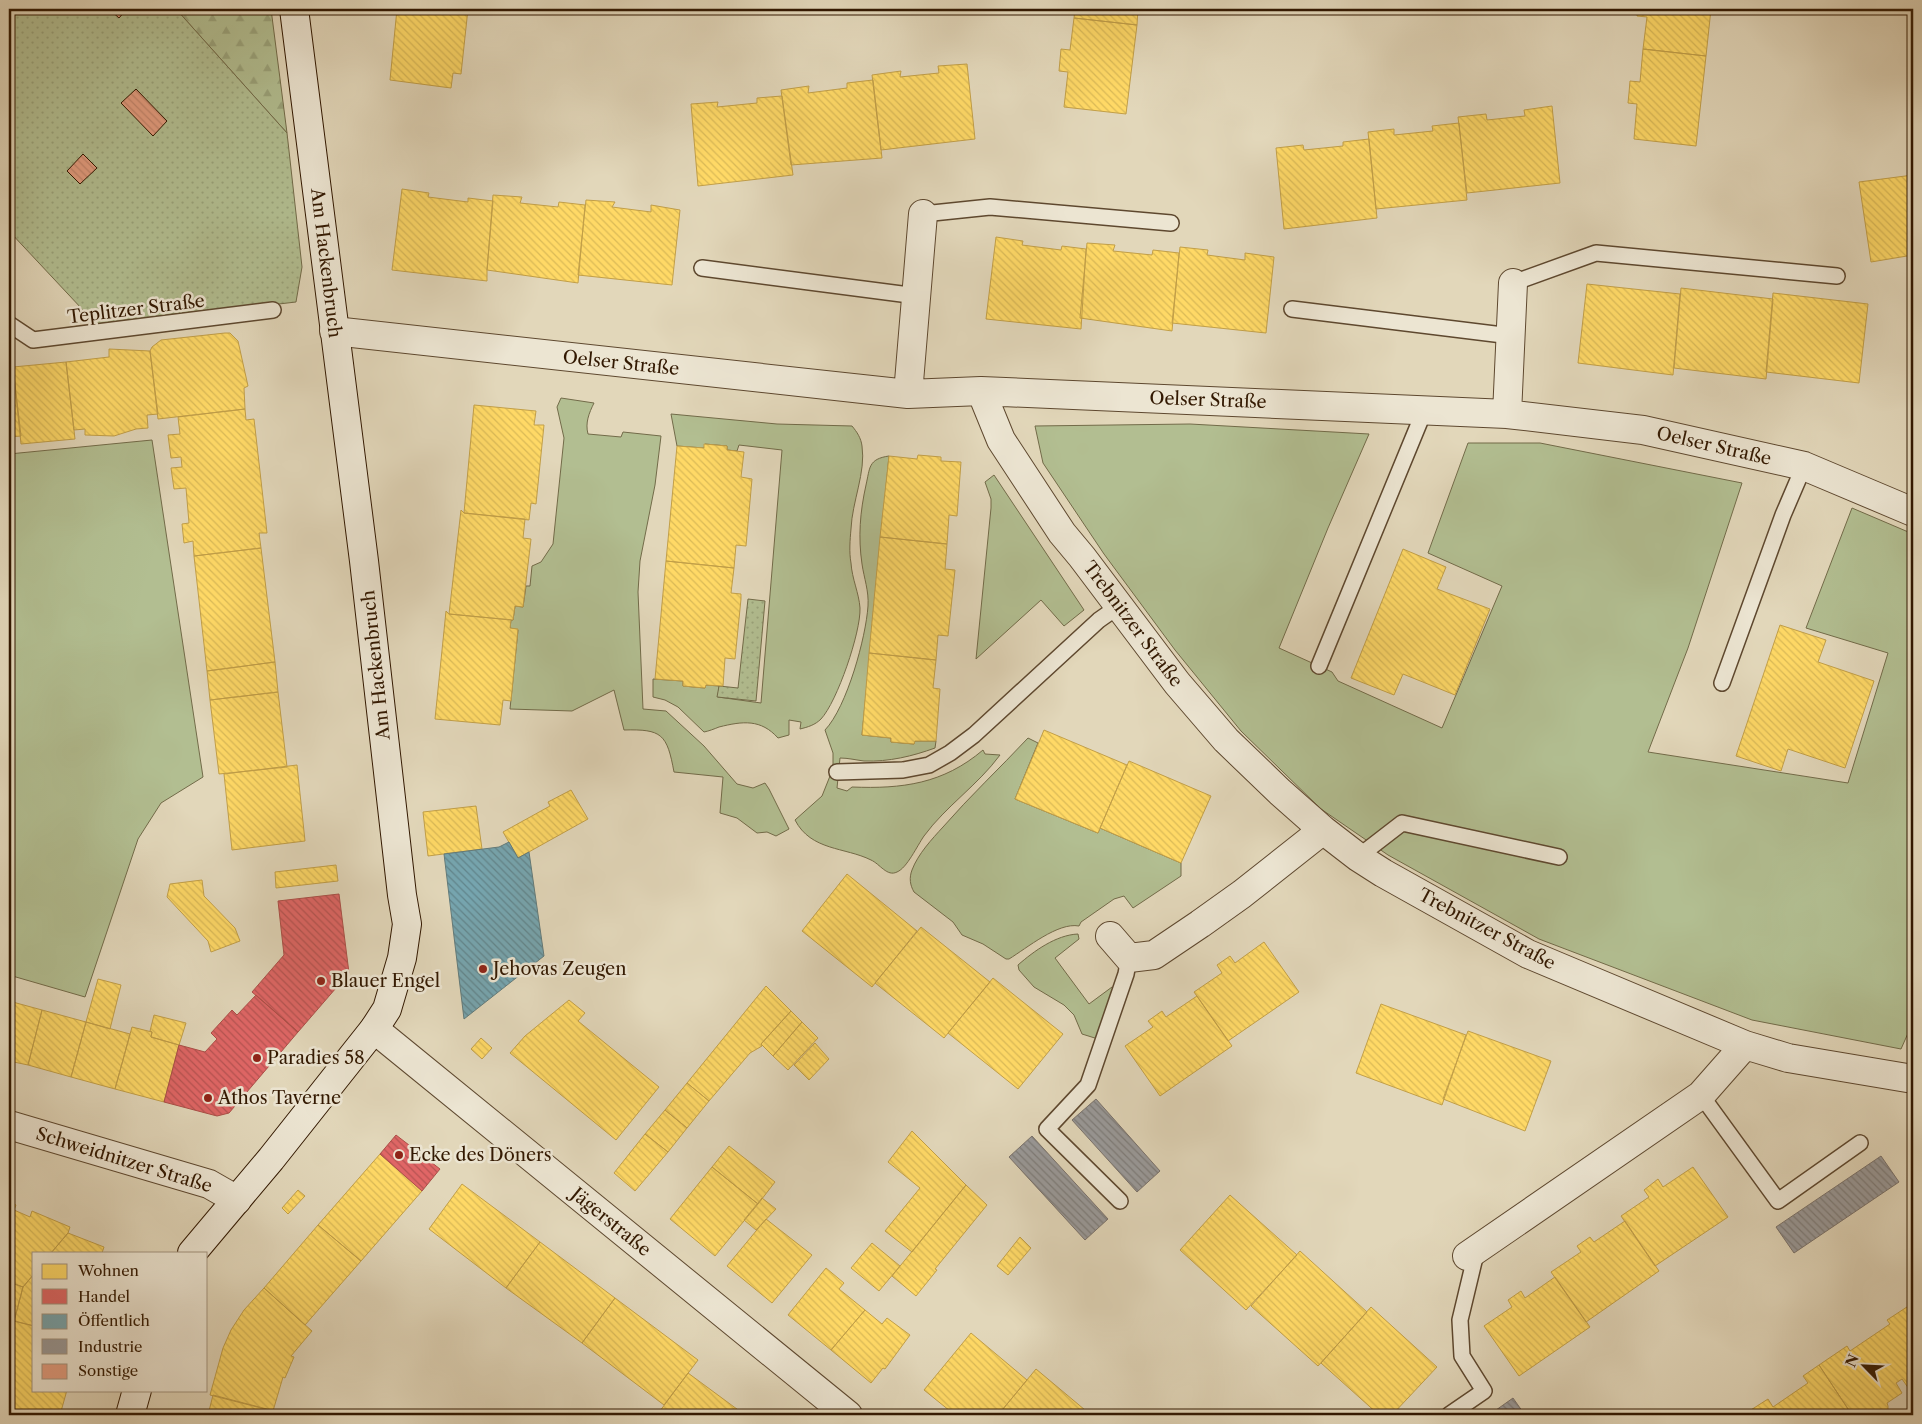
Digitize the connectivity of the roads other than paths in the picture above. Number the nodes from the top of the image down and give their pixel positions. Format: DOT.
graph roads {
  1 [pos="294,9"];
  2 [pos="923,214"];
  3 [pos="1171,223"];
  4 [pos="702,268"];
  5 [pos="1837,276"];
  6 [pos="1513,283"];
  7 [pos="917,296"];
  8 [pos="1292,309"];
  9 [pos="273,310"];
  10 [pos="9,324"];
  11 [pos="334,331"];
  12 [pos="1511,336"];
  13 [pos="981,391"];
  14 [pos="908,394"];
  15 [pos="1425,409"];
  16 [pos="1507,414"];
  17 [pos="1804,466"];
  18 [pos="1913,512"];
  19 [pos="1119,606"];
  20 [pos="1319,666"];
  21 [pos="1722,683"];
  22 [pos="837,772"];
  23 [pos="1323,830"];
  24 [pos="1358,856"];
  25 [pos="1559,857"];
  26 [pos="1110,936"];
  27 [pos="1129,958"];
  28 [pos="374,1029"];
  29 [pos="1745,1045"];
  30 [pos="1913,1079"];
  31 [pos="1701,1095"];
  32 [pos="9,1125"];
  33 [pos="1860,1143"];
  34 [pos="237,1200"];
  35 [pos="1120,1202"];
  36 [pos="193,1252"];
  37 [pos="1472,1252"];
  38 [pos="136,1392"];
  39 [pos="130,1415"];
  40 [pos="848,1415"];
  41 [pos="1449,1415"];
  1 -- 11 [label="street, Am Hackenbruch"];
  2 -- 3 [label="lane"];
  2 -- 7 [label="street"];
  4 -- 7 [label="lane"];
  5 -- 6 [label="lane"];
  6 -- 12 [label="street"];
  7 -- 14 [label="street"];
  8 -- 12 [label="lane"];
  9 -- 10 [label="lane, Teplitzer Straße"];
  11 -- 14 [label="street, Oelser Straße"];
  11 -- 28 [label="street, Am Hackenbruch"];
  12 -- 16 [label="street"];
  13 -- 14 [label="street, Oelser Straße"];
  13 -- 15 [label="street, Oelser Straße"];
  13 -- 19 [label="street, Trebnitzer Straße"];
  15 -- 16 [label="street, Oelser Straße"];
  15 -- 20 [label="lane"];
  16 -- 17 [label="street, Oelser Straße"];
  17 -- 18 [label="street, Oelser Straße"];
  17 -- 21 [label="lane"];
  19 -- 22 [label="lane"];
  19 -- 23 [label="street, Trebnitzer Straße"];
  23 -- 24 [label="street, Trebnitzer Straße"];
  23 -- 27 [label="street"];
  24 -- 25 [label="lane"];
  24 -- 29 [label="street, Trebnitzer Straße"];
  26 -- 27 [label="street"];
  27 -- 35 [label="lane"];
  28 -- 34 [label="street, Am Hackenbruch"];
  28 -- 40 [label="street, Jägerstraße"];
  29 -- 30 [label="street, Trebnitzer Straße"];
  29 -- 31 [label="street"];
  31 -- 33 [label="lane"];
  31 -- 37 [label="street"];
  32 -- 34 [label="street, Schweidnitzer Straße"];
  34 -- 36 [label="street, Am Hackenbruch"];
  37 -- 41 [label="lane"];
  38 -- 39 [label="street"];
}
